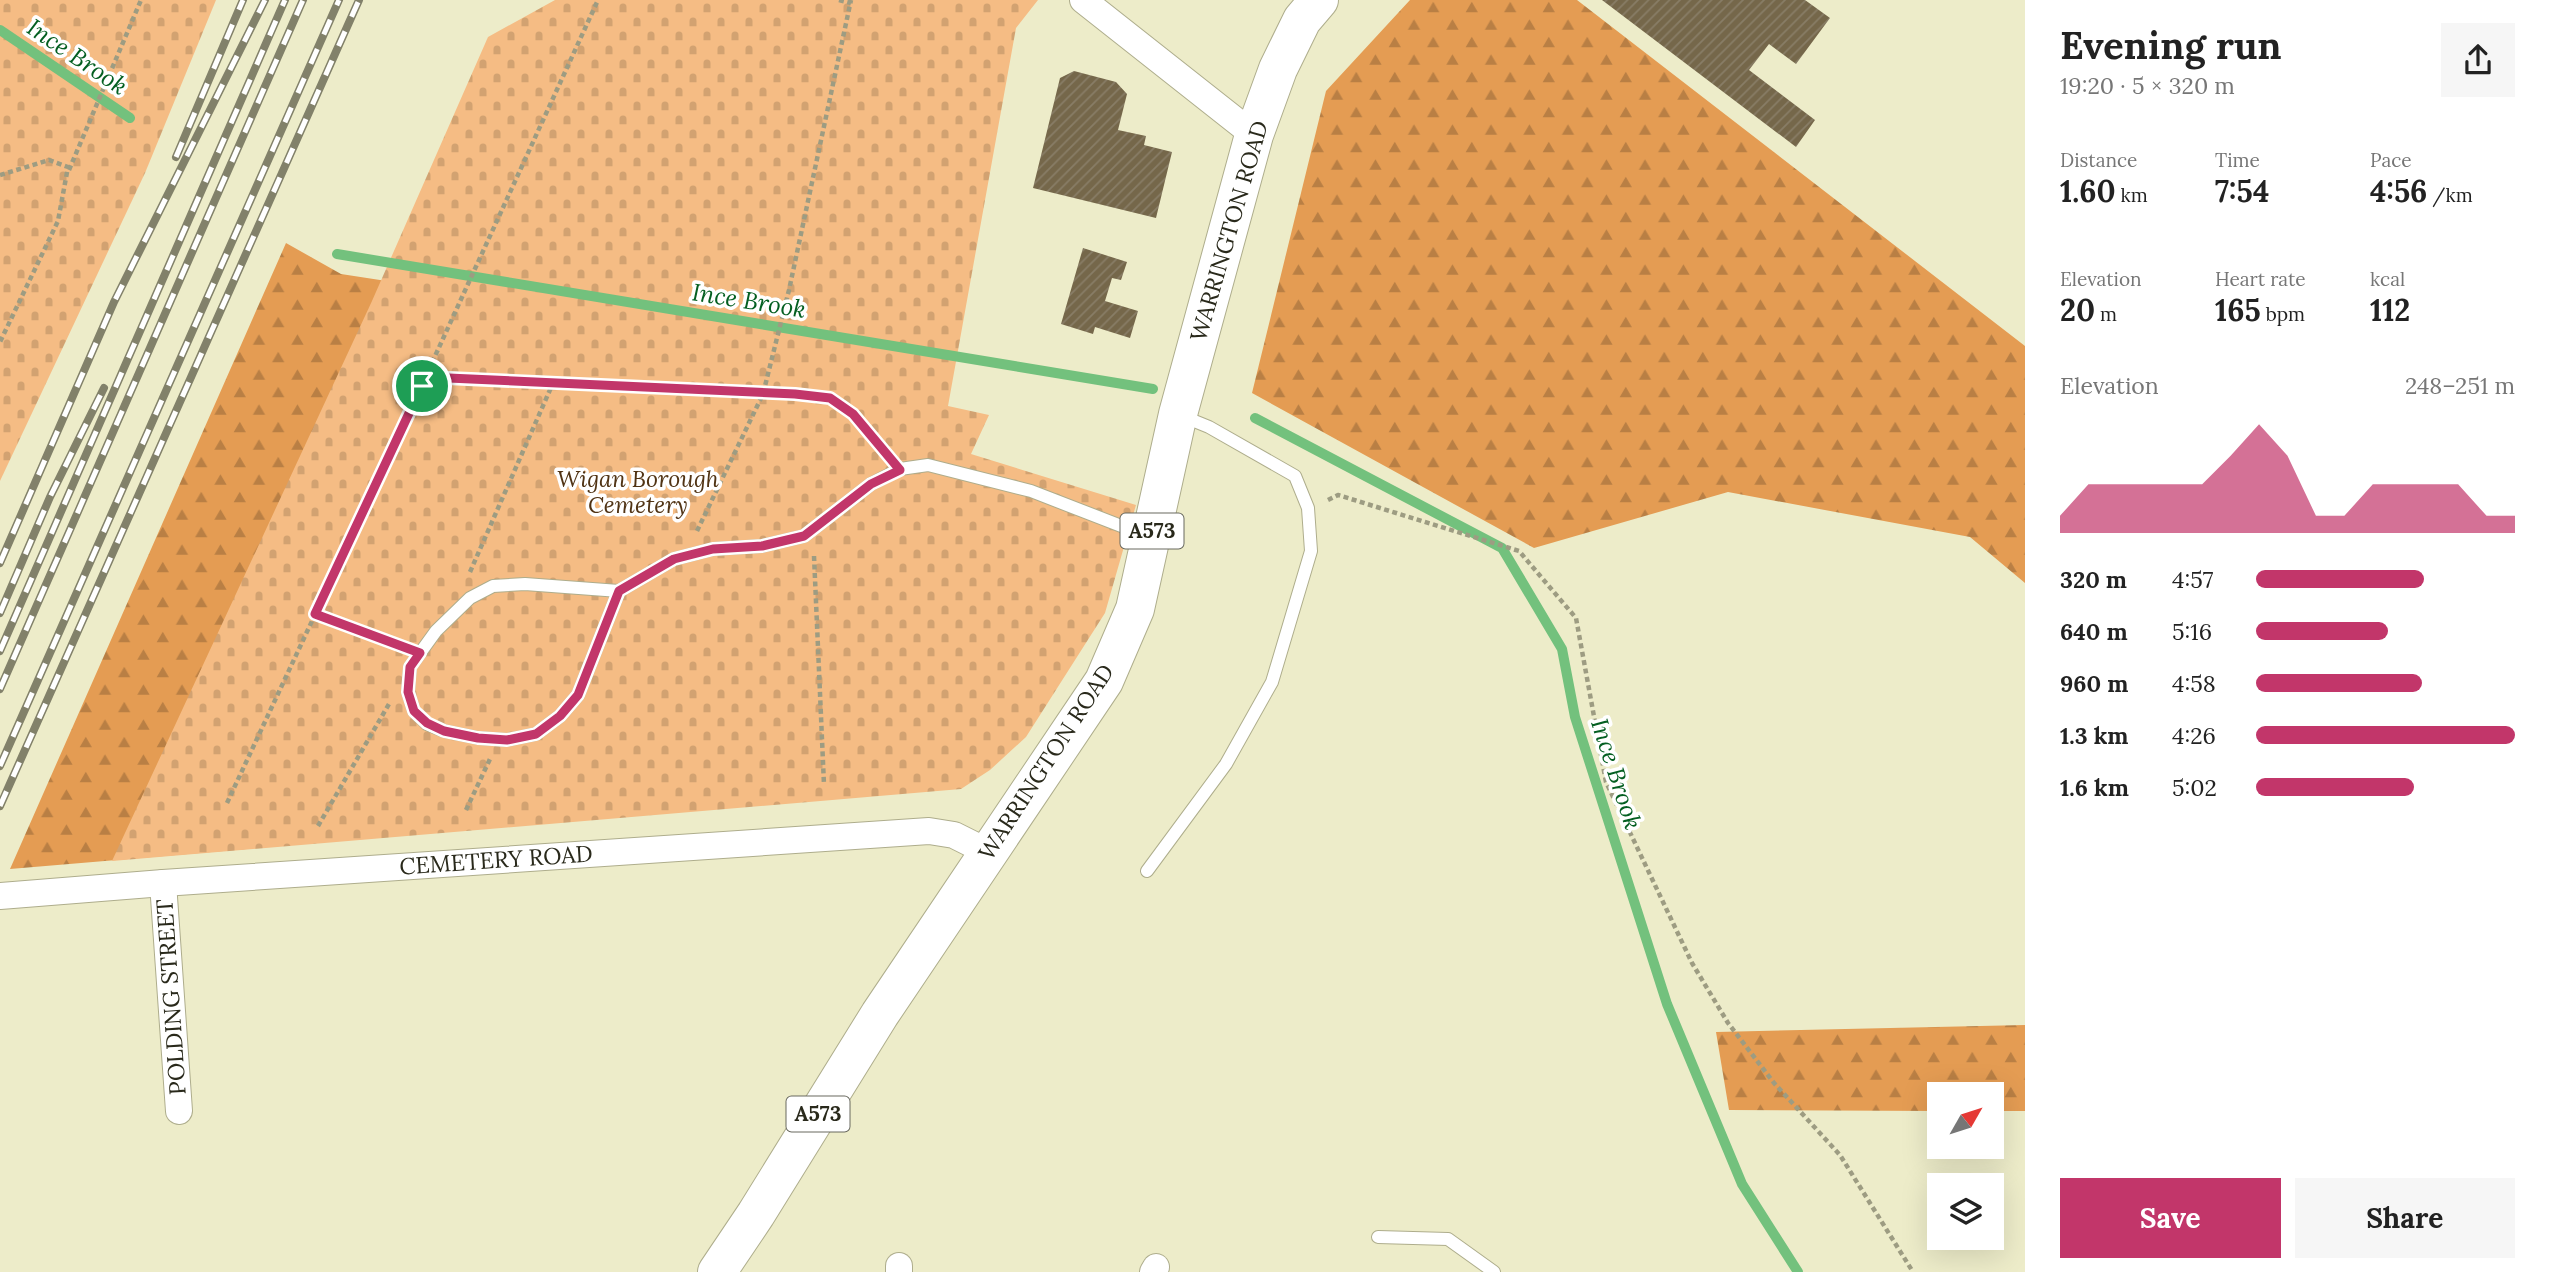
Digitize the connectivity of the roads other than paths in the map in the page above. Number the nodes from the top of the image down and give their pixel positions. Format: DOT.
graph roads {
  1 [pos="1083,0"];
  2 [pos="1319,0"];
  3 [pos="1254,135"];
  4 [pos="1178,414"];
  5 [pos="1151,538"];
  6 [pos="619,591"];
  7 [pos="988,852"];
  8 [pos="1147,871"];
  9 [pos="163,883"];
  10 [pos="0,896"];
  11 [pos="180,1111"];
  12 [pos="1378,1237"];
  13 [pos="718,1272"];
  14 [pos="1494,1272"];
  1 -- 3 [label="street"];
  2 -- 3 [label="main road, WARRINGTON ROAD / A573"];
  3 -- 4 [label="main road, WARRINGTON ROAD / A573"];
  4 -- 5 [label="main road, WARRINGTON ROAD / A573"];
  4 -- 8 [label="lane"];
  5 -- 6 [label="lane"];
  5 -- 7 [label="main road, WARRINGTON ROAD / A573"];
  6 -- 6 [label="lane"];
  7 -- 9 [label="street, CEMETERY ROAD"];
  7 -- 13 [label="main road, WARRINGTON ROAD / A573"];
  9 -- 10 [label="street, CEMETERY ROAD"];
  9 -- 11 [label="street, POLDING STREET"];
  12 -- 14 [label="lane"];
}
